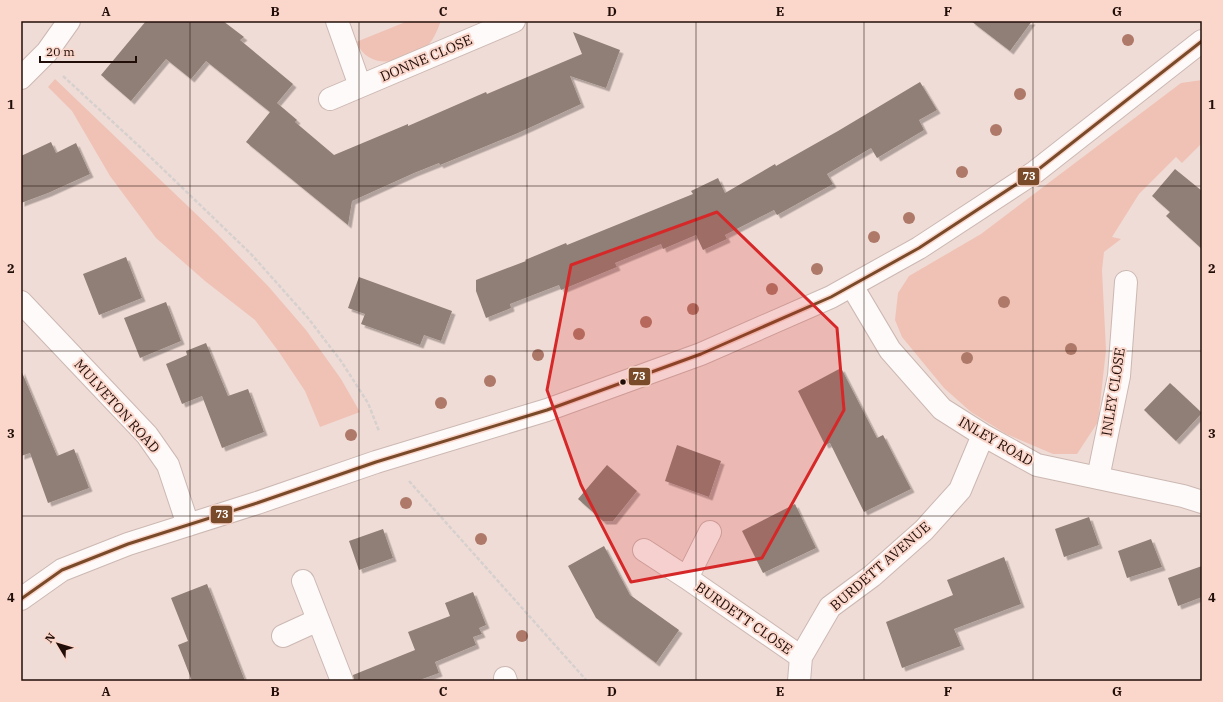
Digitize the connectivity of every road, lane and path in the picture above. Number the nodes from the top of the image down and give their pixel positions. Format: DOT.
graph roads {
  1 [pos="68,21"];
  2 [pos="337,21"];
  3 [pos="514,21"];
  4 [pos="1202,41"];
  5 [pos="42,57"];
  6 [pos="21,78"];
  7 [pos="360,86"];
  8 [pos="330,98"];
  9 [pos="1126,282"];
  10 [pos="852,286"];
  11 [pos="21,302"];
  12 [pos="983,435"];
  13 [pos="389,458"];
  14 [pos="1098,478"];
  15 [pos="1202,502"];
  16 [pos="188,525"];
  17 [pos="710,532"];
  18 [pos="644,550"];
  19 [pos="687,578"];
  20 [pos="302,581"];
  21 [pos="21,599"];
  22 [pos="318,620"];
  23 [pos="283,636"];
  24 [pos="801,657"];
  25 [pos="342,681"];
  26 [pos="587,681"];
  27 [pos="799,681"];
  1 -- 5 [label="street"];
  2 -- 7 [label="street"];
  3 -- 7 [label="street, DONNE CLOSE"];
  4 -- 10 [label="street"];
  5 -- 6 [label="street"];
  5 -- 13 [label="path"];
  7 -- 8 [label="street, DONNE CLOSE"];
  9 -- 14 [label="street, INLEY CLOSE"];
  10 -- 12 [label="street, INLEY ROAD"];
  10 -- 13 [label="street"];
  11 -- 16 [label="street, MULVETON ROAD"];
  12 -- 14 [label="street, INLEY ROAD"];
  12 -- 24 [label="street, BURDETT AVENUE"];
  13 -- 16 [label="street"];
  13 -- 26 [label="path"];
  14 -- 15 [label="street, INLEY ROAD"];
  16 -- 21 [label="street"];
  17 -- 19 [label="street, BURDETT CLOSE"];
  18 -- 19 [label="street, BURDETT CLOSE"];
  19 -- 24 [label="street, BURDETT CLOSE"];
  20 -- 22 [label="street"];
  22 -- 23 [label="street"];
  22 -- 25 [label="street"];
  24 -- 27 [label="street, BURDETT AVENUE"];
}
